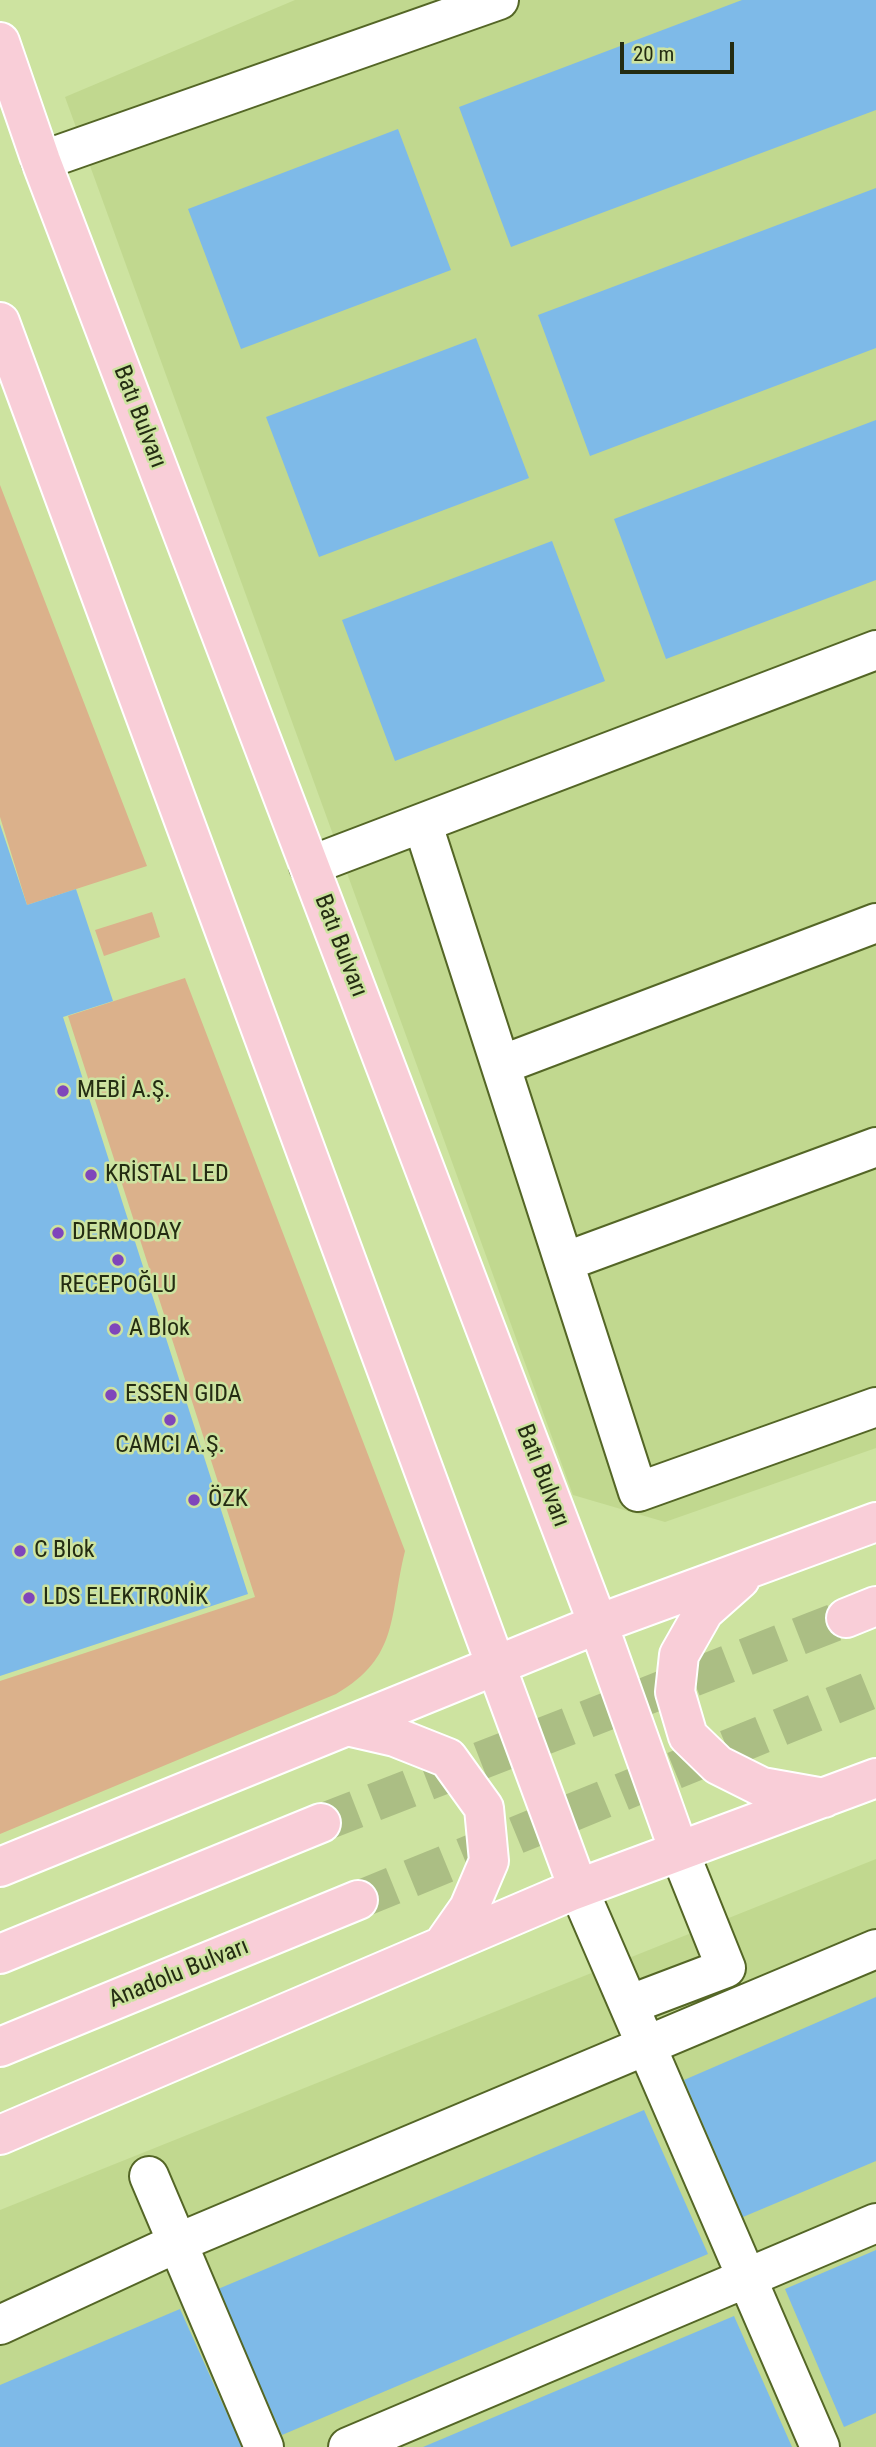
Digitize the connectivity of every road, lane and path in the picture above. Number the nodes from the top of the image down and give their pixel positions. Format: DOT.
graph roads {
  1 [pos="499,0"];
  2 [pos="0,42"];
  3 [pos="41,161"];
  4 [pos="0,322"];
  5 [pos="876,650"];
  6 [pos="423,825"];
  7 [pos="309,866"];
  8 [pos="876,923"];
  9 [pos="501,1065"];
  10 [pos="876,1147"];
  11 [pos="564,1262"];
  12 [pos="876,1407"];
  13 [pos="876,1522"];
  14 [pos="754,1566"];
  15 [pos="598,1624"];
  16 [pos="495,1666"];
  17 [pos="347,1726"];
  18 [pos="876,1779"];
  19 [pos="824,1798"];
  20 [pos="321,1823"];
  21 [pos="679,1852"];
  22 [pos="0,1867"];
  23 [pos="578,1888"];
  24 [pos="358,1900"];
  25 [pos="443,1945"];
  26 [pos="876,1949"];
  27 [pos="0,1954"];
  28 [pos="631,2004"];
  29 [pos="648,2045"];
  30 [pos="0,2048"];
  31 [pos="0,2135"];
  32 [pos="149,2176"];
  33 [pos="876,2223"];
  34 [pos="177,2243"];
  35 [pos="747,2278"];
  36 [pos="0,2325"];
  37 [pos="264,2447"];
  38 [pos="348,2447"];
  39 [pos="820,2447"];
  1 -- 3 [label="street"];
  2 -- 3 [label="main road, Batı Bulvarı"];
  3 -- 7 [label="main road, Batı Bulvarı"];
  4 -- 16 [label="main road"];
  5 -- 6 [label="street"];
  6 -- 7 [label="street"];
  6 -- 9 [label="street"];
  7 -- 15 [label="main road, Batı Bulvarı"];
  8 -- 9 [label="street"];
  9 -- 11 [label="street"];
  10 -- 11 [label="street"];
  11 -- 12 [label="street"];
  13 -- 14 [label="main road"];
  14 -- 15 [label="main road"];
  14 -- 19 [label="main road"];
  15 -- 16 [label="main road"];
  15 -- 21 [label="main road, Batı Bulvarı"];
  16 -- 17 [label="main road"];
  16 -- 23 [label="main road"];
  17 -- 22 [label="main road"];
  17 -- 25 [label="main road"];
  18 -- 19 [label="main road"];
  19 -- 21 [label="main road"];
  20 -- 27 [label="main road"];
  21 -- 23 [label="main road"];
  21 -- 28 [label="street"];
  23 -- 25 [label="main road"];
  23 -- 28 [label="street"];
  24 -- 30 [label="main road, Anadolu Bulvarı"];
  25 -- 31 [label="main road"];
  26 -- 29 [label="street"];
  28 -- 29 [label="street"];
  29 -- 34 [label="street"];
  29 -- 35 [label="street"];
  32 -- 34 [label="street"];
  33 -- 35 [label="street"];
  34 -- 36 [label="street"];
  34 -- 37 [label="street"];
  35 -- 38 [label="street"];
  35 -- 39 [label="street"];
}
